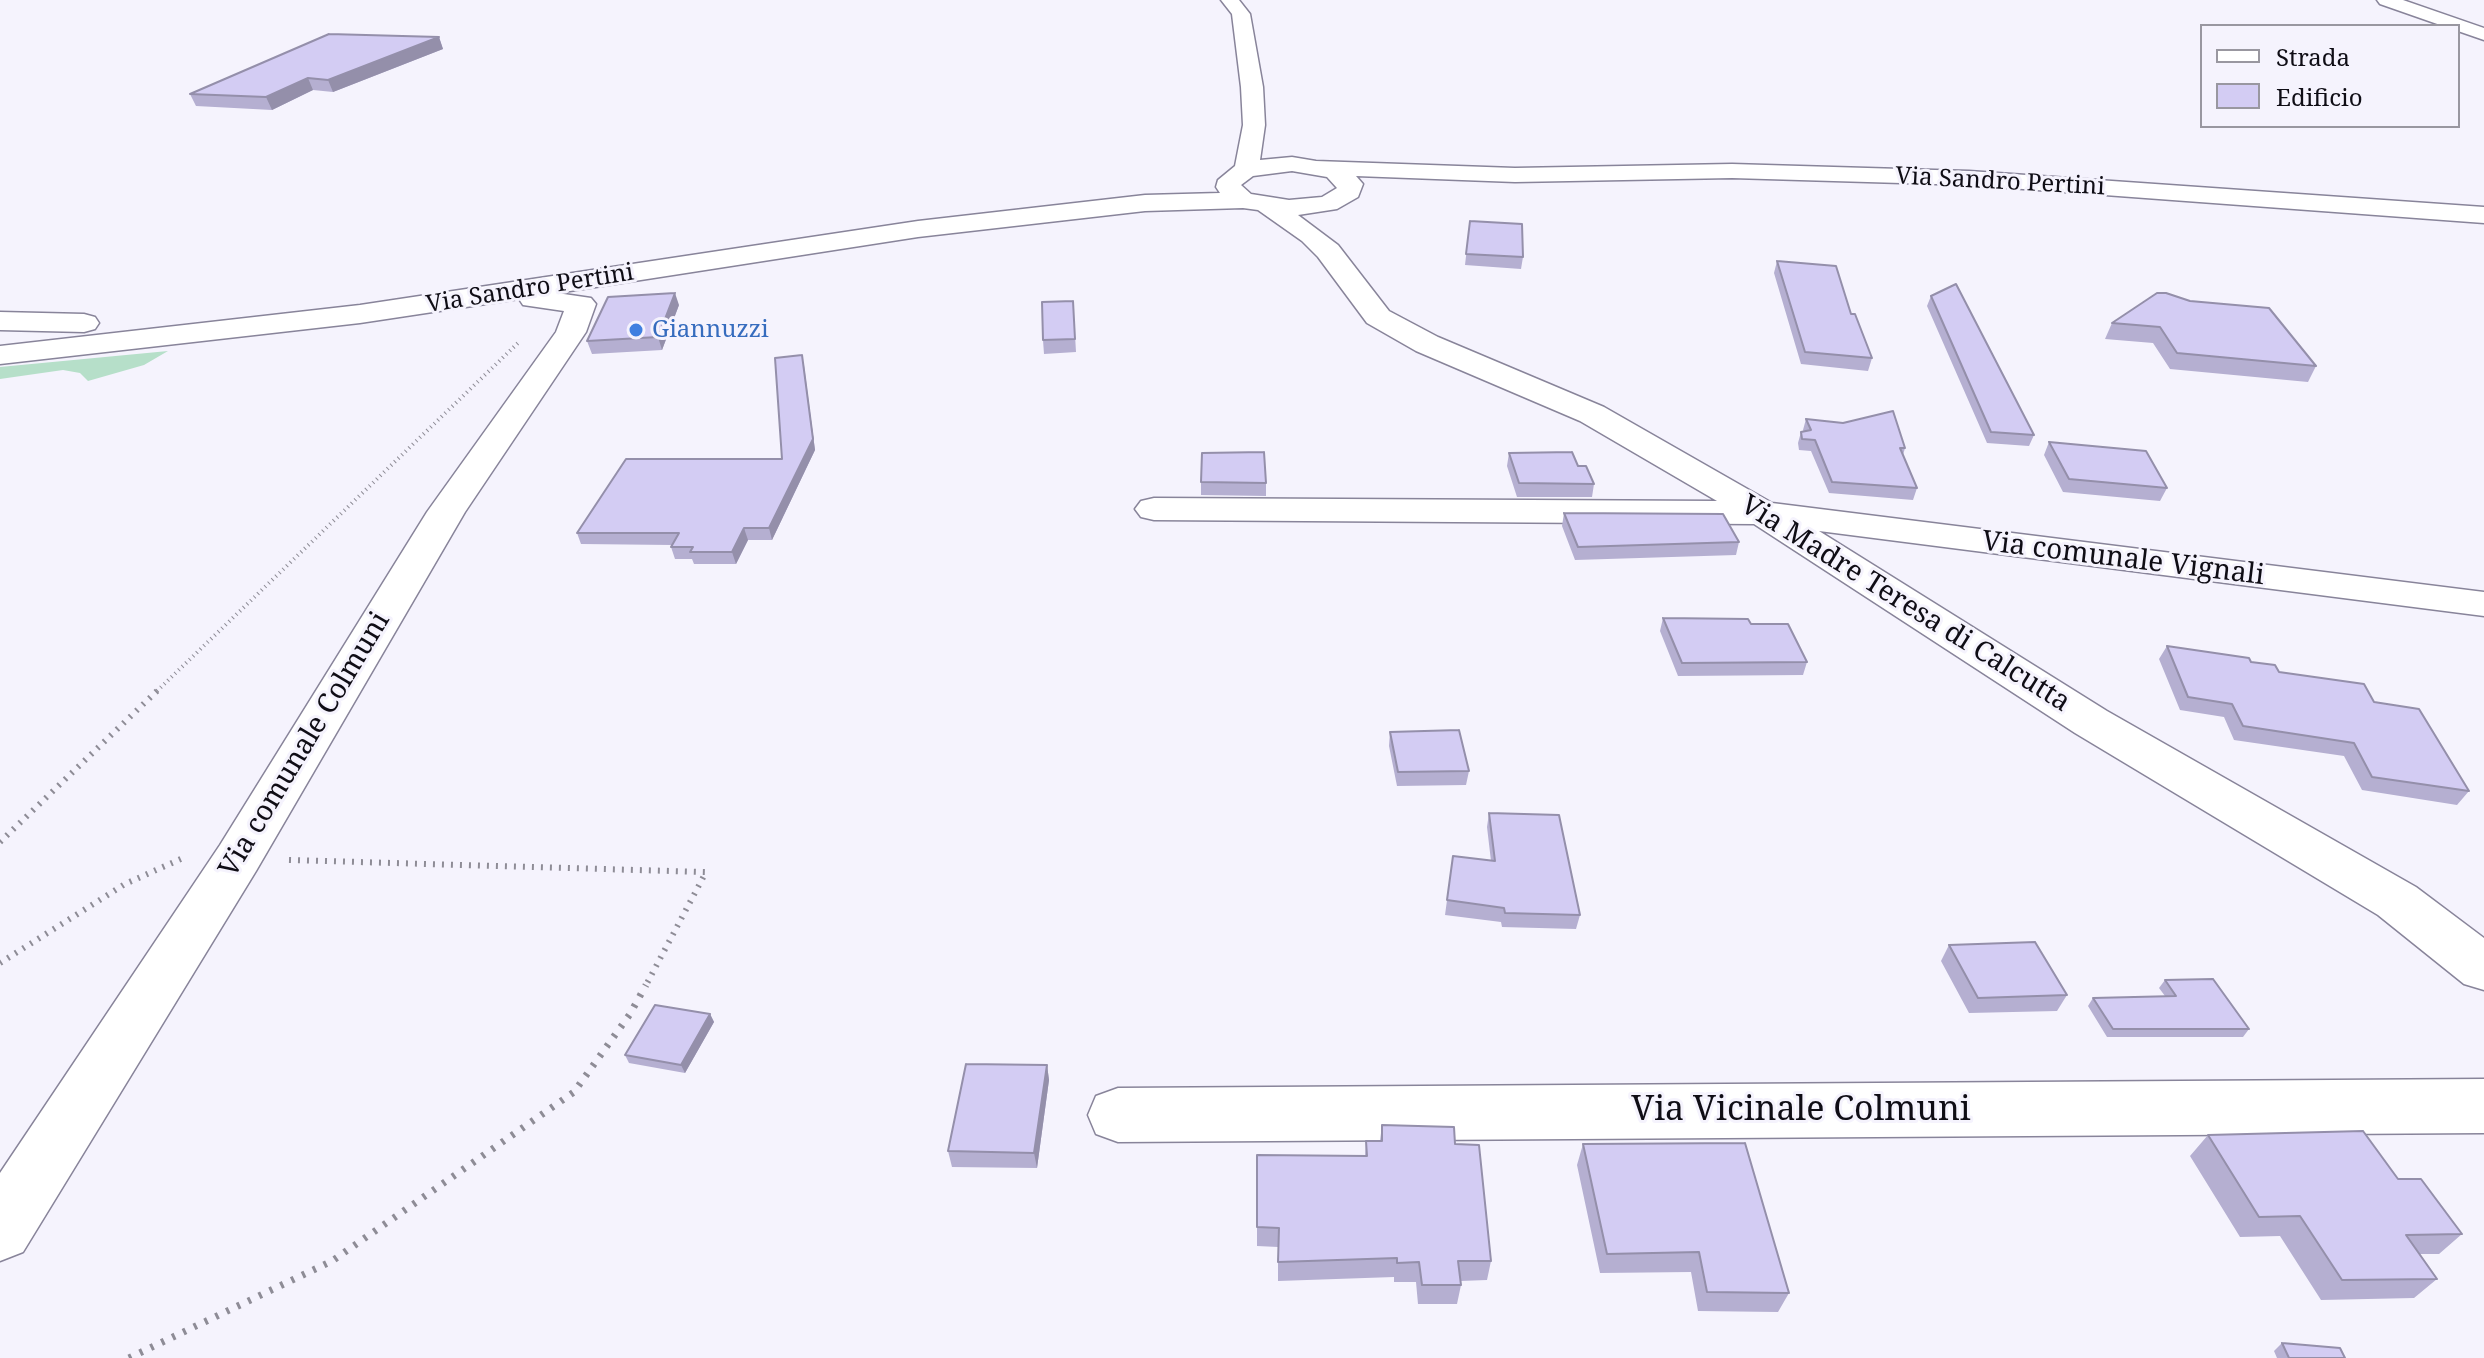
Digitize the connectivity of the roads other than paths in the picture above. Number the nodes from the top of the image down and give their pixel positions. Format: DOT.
graph roads {
  1 [pos="1230,0"];
  2 [pos="2386,0"];
  3 [pos="2455,24"];
  4 [pos="2460,26"];
  5 [pos="2484,34"];
  6 [pos="1254,125"];
  7 [pos="1314,166"];
  8 [pos="1242,172"];
  9 [pos="1515,175"];
  10 [pos="1335,201"];
  11 [pos="1256,203"];
  12 [pos="1059,212"];
  13 [pos="2484,215"];
  14 [pos="1328,251"];
  15 [pos="531,299"];
  16 [pos="0,321"];
  17 [pos="263,327"];
  18 [pos="0,355"];
  19 [pos="1154,509"];
  20 [pos="1763,513"];
  21 [pos="2484,604"];
  22 [pos="2484,968"];
  23 [pos="2484,1106"];
  24 [pos="1118,1115"];
  25 [pos="0,1230"];
  1 -- 6 [label="street"];
  2 -- 3 [label="street"];
  4 -- 5 [label="street"];
  6 -- 7 [label="street"];
  6 -- 8 [label="street"];
  7 -- 8 [label="street, Via Sandro Pertini"];
  7 -- 9 [label="street, Via Sandro Pertini"];
  7 -- 10 [label="street"];
  8 -- 11 [label="street"];
  8 -- 12 [label="street, Via Sandro Pertini"];
  9 -- 10 [label="street, Via Sandro Pertini"];
  9 -- 13 [label="street, Via Sandro Pertini"];
  10 -- 11 [label="street, Via Sandro Pertini"];
  10 -- 14 [label="street, Via Madre Teresa di Calcutta"];
  11 -- 12 [label="street, Via Sandro Pertini"];
  11 -- 14 [label="street, Via Madre Teresa di Calcutta"];
  12 -- 17 [label="street, Via Sandro Pertini"];
  14 -- 20 [label="street, Via Madre Teresa di Calcutta"];
  15 -- 25 [label="street, Via comunale Colmuni"];
  16 -- 17 [label="street"];
  17 -- 18 [label="street, Via Sandro Pertini"];
  19 -- 20 [label="street, Via comunale Vignali"];
  20 -- 21 [label="street, Via comunale Vignali"];
  20 -- 22 [label="street, Via Madre Teresa di Calcutta"];
  23 -- 24 [label="street, Via Vicinale Colmuni"];
}
